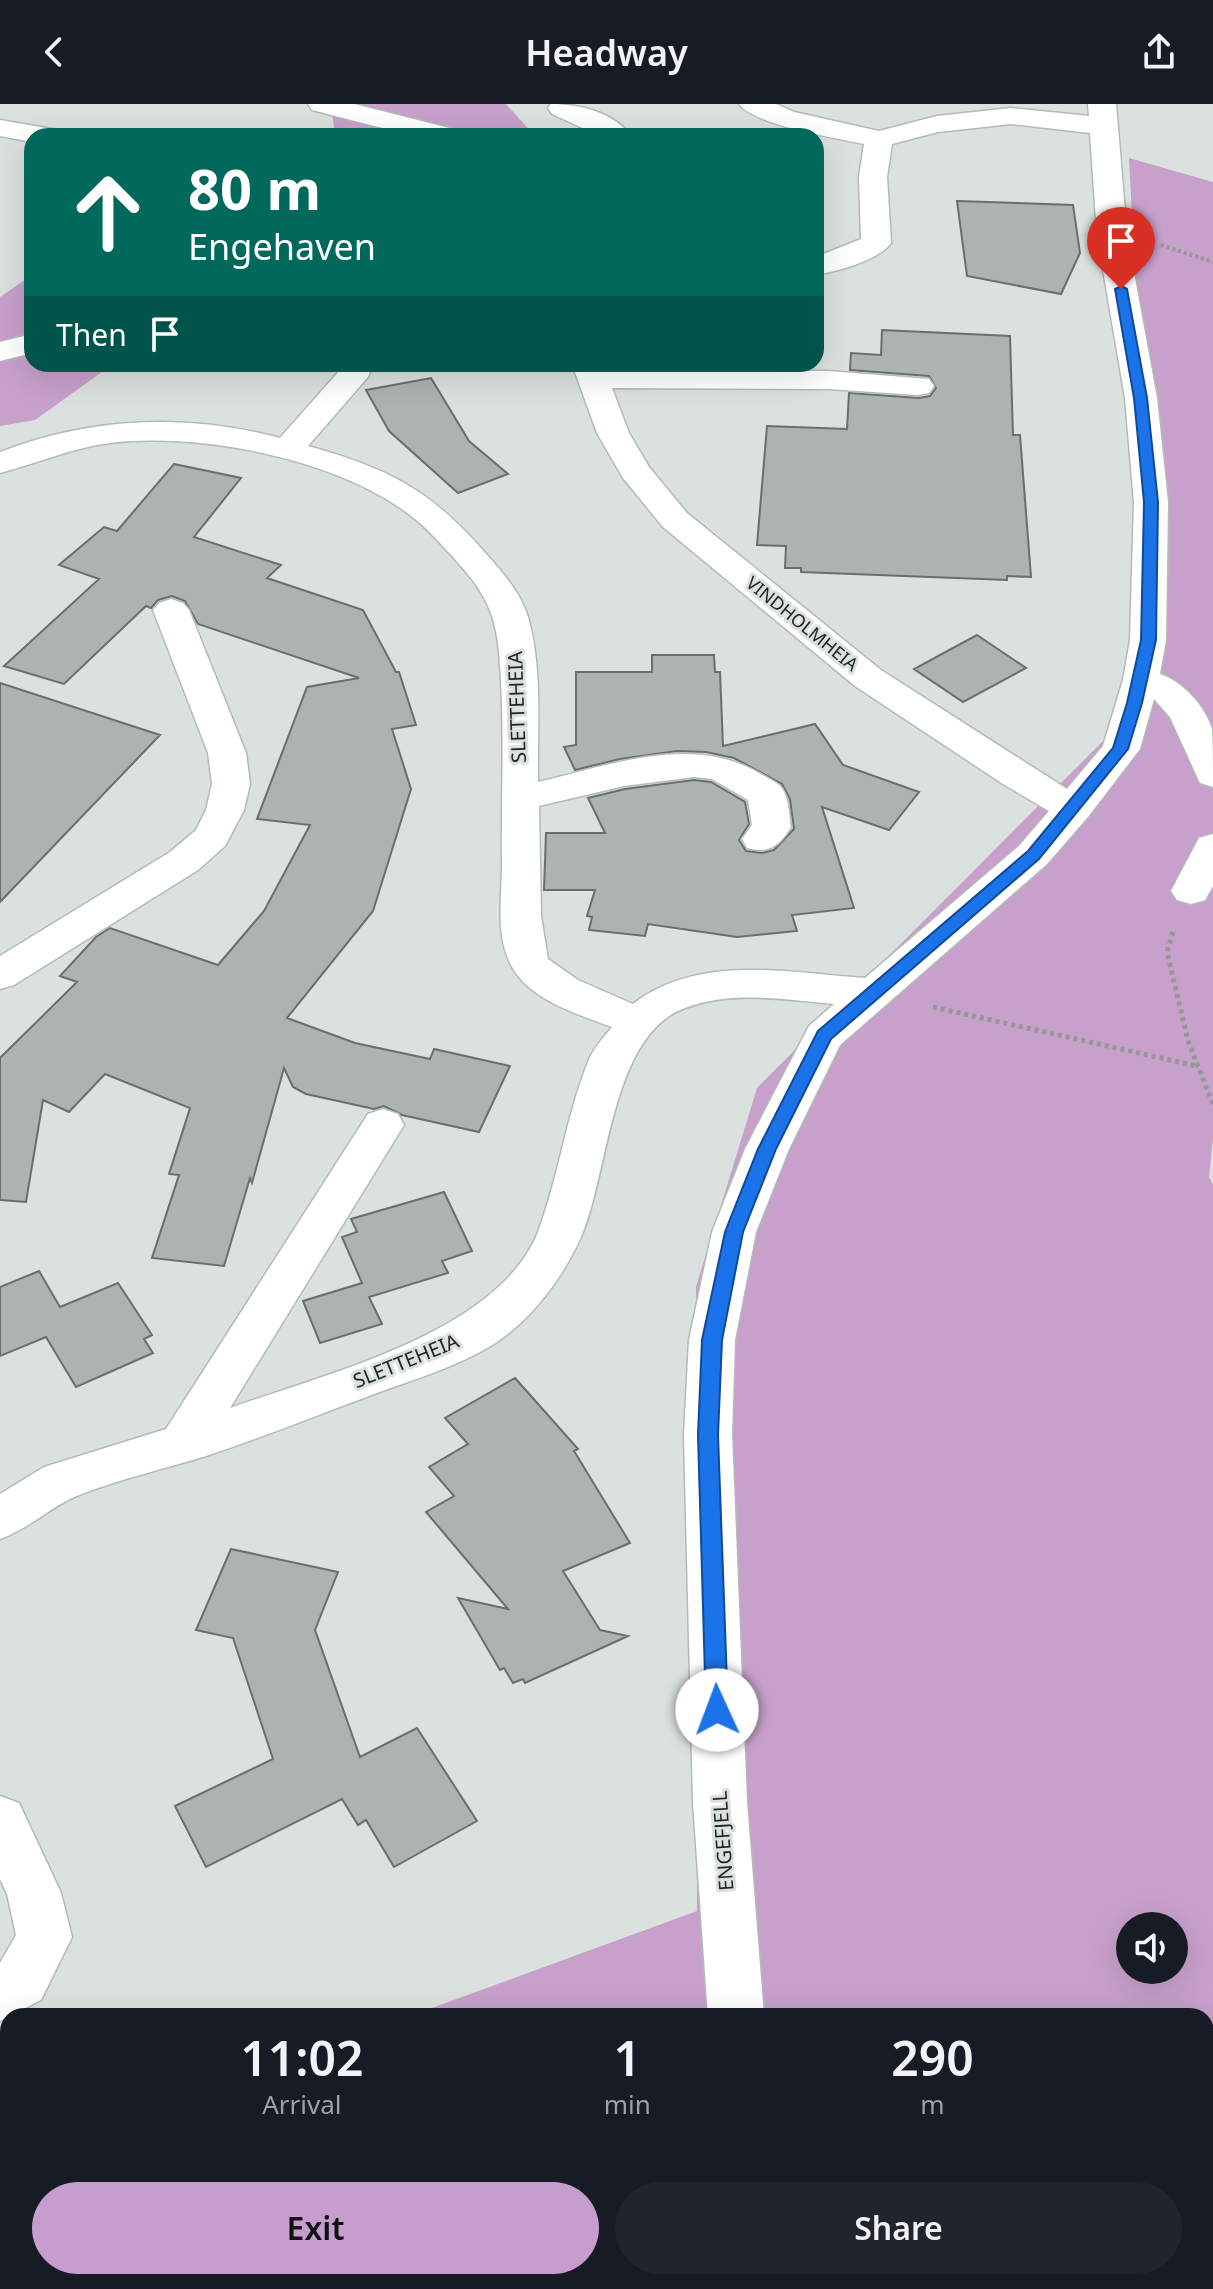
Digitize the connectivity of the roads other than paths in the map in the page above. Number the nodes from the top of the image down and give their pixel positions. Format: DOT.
graph roads {
  1 [pos="753,104"];
  2 [pos="562,108"];
  3 [pos="1102,115"];
  4 [pos="325,116"];
  5 [pos="0,128"];
  6 [pos="416,128"];
  7 [pos="607,128"];
  8 [pos="24,132"];
  9 [pos="879,139"];
  10 [pos="824,264"];
  11 [pos="24,345"];
  12 [pos="0,352"];
  13 [pos="355,372"];
  14 [pos="590,372"];
  15 [pos="616,372"];
  16 [pos="918,386"];
  17 [pos="287,450"];
  18 [pos="0,463"];
  19 [pos="171,610"];
  20 [pos="1141,680"];
  21 [pos="1213,775"];
  22 [pos="519,795"];
  23 [pos="1074,809"];
  24 [pos="761,839"];
  25 [pos="1213,847"];
  26 [pos="1191,891"];
  27 [pos="0,975"];
  28 [pos="872,993"];
  29 [pos="638,1021"];
  30 [pos="383,1125"];
  31 [pos="183,1443"];
  32 [pos="1,1517"];
  33 [pos="0,1820"];
  34 [pos="0,1994"];
  35 [pos="735,2008"];
  1 -- 9 [label="street"];
  2 -- 7 [label="street"];
  3 -- 9 [label="street"];
  3 -- 20 [label="street, ENGEFJELL"];
  4 -- 6 [label="street"];
  5 -- 8 [label="street"];
  9 -- 10 [label="street"];
  11 -- 12 [label="street"];
  13 -- 17 [label="street"];
  14 -- 23 [label="street, VINDHOLMHEIA"];
  15 -- 16 [label="street, VINDHOLMHEIA"];
  17 -- 18 [label="street, SLETTEHEIA"];
  17 -- 22 [label="street, SLETTEHEIA"];
  19 -- 27 [label="street"];
  20 -- 21 [label="street"];
  20 -- 23 [label="street, ENGEFJELL"];
  22 -- 24 [label="street"];
  22 -- 29 [label="street, SLETTEHEIA"];
  23 -- 28 [label="street, ENGEFJELL"];
  25 -- 26 [label="street"];
  28 -- 29 [label="street, SLETTEHEIA"];
  28 -- 35 [label="street, ENGEFJELL"];
  29 -- 31 [label="street, SLETTEHEIA"];
  30 -- 31 [label="street"];
  31 -- 32 [label="street, SLETTEHEIA"];
  33 -- 34 [label="street"];
}
